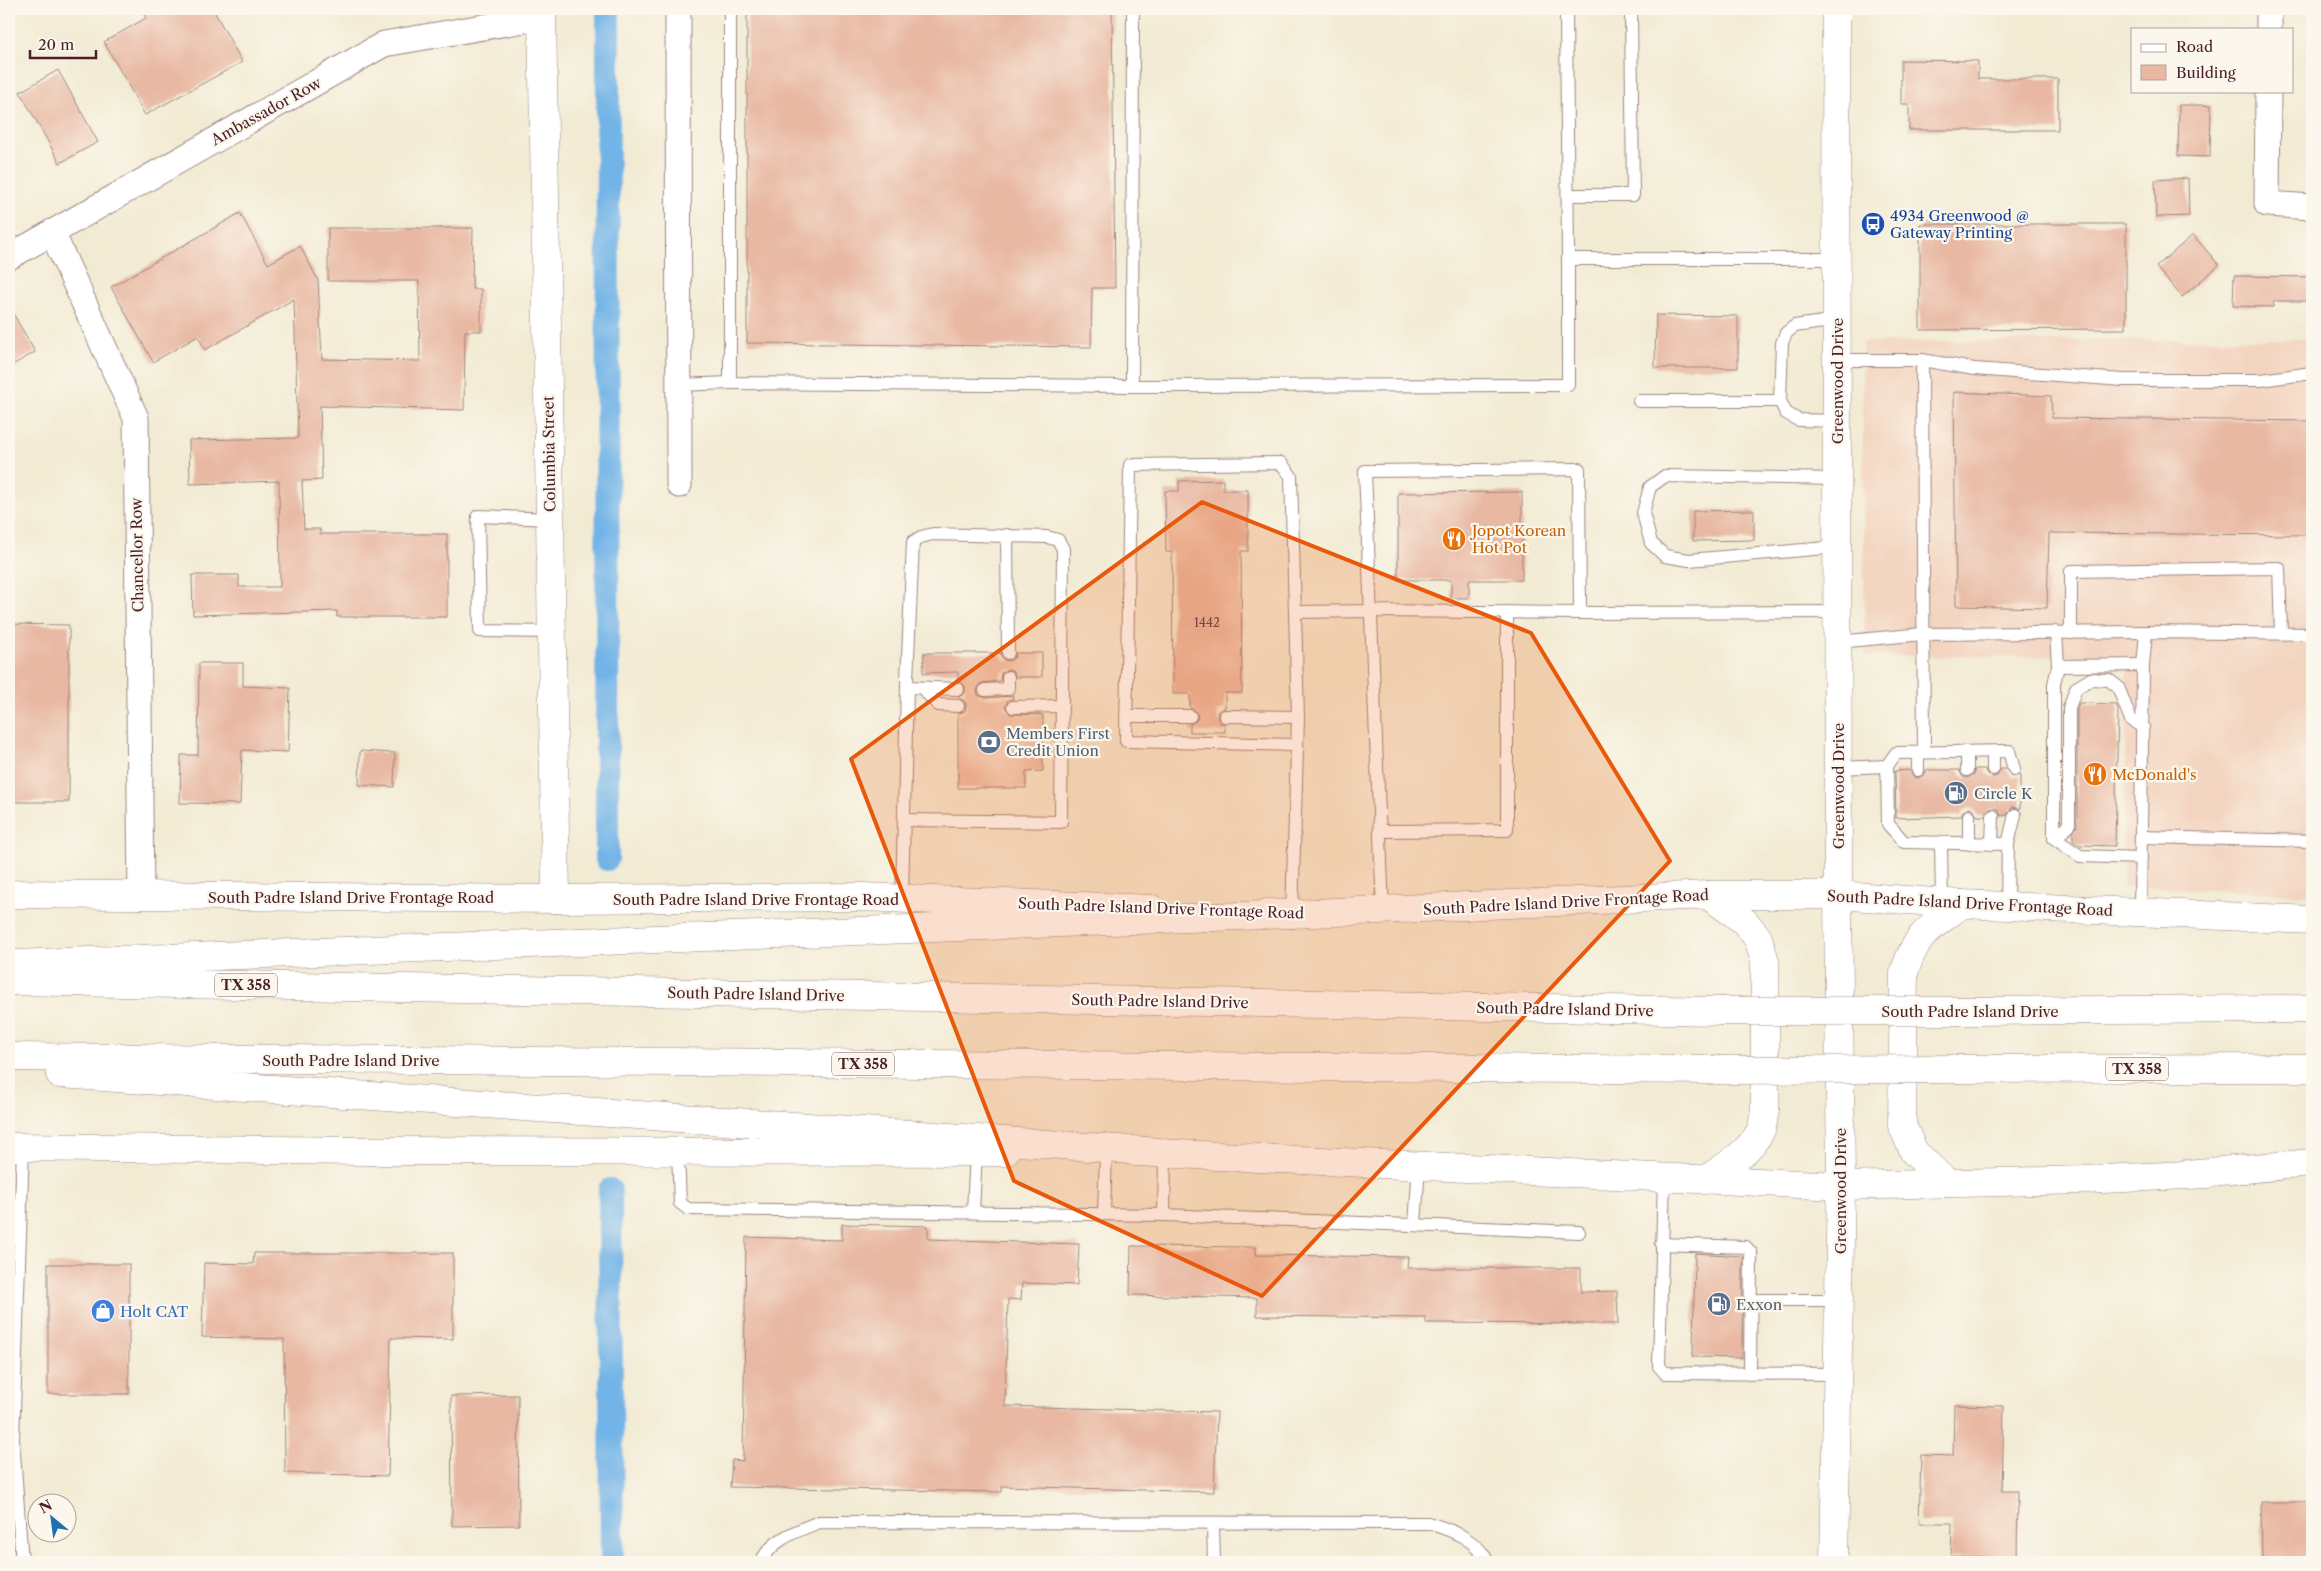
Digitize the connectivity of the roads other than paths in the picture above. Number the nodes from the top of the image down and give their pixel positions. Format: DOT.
graph roads {
  1 [pos="678,9"];
  2 [pos="730,9"];
  3 [pos="1133,9"];
  4 [pos="1566,9"];
  5 [pos="1631,9"];
  6 [pos="1836,9"];
  7 [pos="2269,9"];
  8 [pos="542,13"];
  9 [pos="2269,28"];
  10 [pos="2268,92"];
  11 [pos="1568,196"];
  12 [pos="2312,206"];
  13 [pos="52,232"];
  14 [pos="9,257"];
  15 [pos="1568,259"];
  16 [pos="1836,259"];
  17 [pos="1837,320"];
  18 [pos="1837,360"];
  19 [pos="1922,360"];
  20 [pos="2312,373"];
  21 [pos="730,384"];
  22 [pos="679,385"];
  23 [pos="1132,386"];
  24 [pos="1639,401"];
  25 [pos="1780,402"];
  26 [pos="1837,421"];
  27 [pos="1837,479"];
  28 [pos="679,485"];
  29 [pos="550,519"];
  30 [pos="1007,535"];
  31 [pos="1837,547"];
  32 [pos="1371,611"];
  33 [pos="1295,612"];
  34 [pos="1507,612"];
  35 [pos="1837,612"];
  36 [pos="1580,613"];
  37 [pos="552,632"];
  38 [pos="2056,632"];
  39 [pos="2146,632"];
  40 [pos="2070,633"];
  41 [pos="1923,634"];
  42 [pos="2281,634"];
  43 [pos="2312,634"];
  44 [pos="1838,642"];
  45 [pos="1008,653"];
  46 [pos="2058,666"];
  47 [pos="2143,666"];
  48 [pos="1008,677"];
  49 [pos="907,686"];
  50 [pos="922,688"];
  51 [pos="958,689"];
  52 [pos="985,690"];
  53 [pos="958,706"];
  54 [pos="1062,706"];
  55 [pos="1013,708"];
  56 [pos="1126,716"];
  57 [pos="1190,716"];
  58 [pos="1225,716"];
  59 [pos="1298,717"];
  60 [pos="2142,727"];
  61 [pos="1297,746"];
  62 [pos="1967,752"];
  63 [pos="1993,752"];
  64 [pos="1921,753"];
  65 [pos="1887,766"];
  66 [pos="1838,768"];
  67 [pos="1993,769"];
  68 [pos="2014,769"];
  69 [pos="1918,770"];
  70 [pos="1967,770"];
  71 [pos="2015,815"];
  72 [pos="1969,816"];
  73 [pos="1993,816"];
  74 [pos="904,820"];
  75 [pos="1380,831"];
  76 [pos="2142,837"];
  77 [pos="2054,838"];
  78 [pos="2312,841"];
  79 [pos="1941,843"];
  80 [pos="1969,844"];
  81 [pos="1992,844"];
  82 [pos="2008,844"];
  83 [pos="2141,858"];
  84 [pos="9,894"];
  85 [pos="1708,895"];
  86 [pos="1838,895"];
  87 [pos="141,896"];
  88 [pos="556,899"];
  89 [pos="902,899"];
  90 [pos="1952,903"];
  91 [pos="2007,906"];
  92 [pos="1383,910"];
  93 [pos="2140,912"];
  94 [pos="1292,914"];
  95 [pos="2312,920"];
  96 [pos="9,964"];
  97 [pos="9,981"];
  98 [pos="2312,1009"];
  99 [pos="9,1057"];
  100 [pos="2312,1068"];
  101 [pos="9,1071"];
  102 [pos="16,1147"];
  103 [pos="678,1152"];
  104 [pos="976,1152"];
  105 [pos="1162,1152"];
  106 [pos="1106,1153"];
  107 [pos="2312,1163"];
  108 [pos="1419,1165"];
  109 [pos="2312,1173"];
  110 [pos="2186,1174"];
  111 [pos="1664,1178"];
  112 [pos="1705,1180"];
  113 [pos="1947,1183"];
  114 [pos="1841,1186"];
  115 [pos="973,1212"];
  116 [pos="1104,1214"];
  117 [pos="1164,1215"];
  118 [pos="1415,1225"];
  119 [pos="1579,1232"];
  120 [pos="1661,1244"];
  121 [pos="1751,1300"];
  122 [pos="1839,1300"];
  123 [pos="1750,1374"];
  124 [pos="1837,1374"];
  125 [pos="1214,1523"];
  126 [pos="22,1562"];
  127 [pos="761,1562"];
  128 [pos="1214,1562"];
  129 [pos="1488,1562"];
  130 [pos="1834,1562"];
  1 -- 22 [label="street"];
  2 -- 21 [label="lane"];
  3 -- 23 [label="lane"];
  4 -- 11 [label="lane"];
  5 -- 11 [label="lane"];
  6 -- 16 [label="main road, Greenwood Drive"];
  7 -- 9 [label="street"];
  8 -- 13 [label="street, Ambassador Row"];
  8 -- 29 [label="main road, Columbia Street"];
  10 -- 12 [label="street"];
  11 -- 15 [label="lane"];
  13 -- 14 [label="street, Ambassador Row"];
  13 -- 87 [label="street, Chancellor Row"];
  15 -- 16 [label="lane"];
  15 -- 23 [label="lane"];
  16 -- 17 [label="main road, Greenwood Drive"];
  17 -- 18 [label="main road, Greenwood Drive"];
  17 -- 25 [label="lane"];
  18 -- 19 [label="lane"];
  18 -- 26 [label="main road, Greenwood Drive"];
  19 -- 20 [label="lane"];
  19 -- 41 [label="lane"];
  21 -- 22 [label="lane"];
  21 -- 23 [label="lane"];
  22 -- 28 [label="street"];
  24 -- 25 [label="lane"];
  25 -- 26 [label="lane"];
  26 -- 27 [label="main road, Greenwood Drive"];
  27 -- 31 [label="main road, Greenwood Drive"];
  27 -- 31 [label="lane"];
  29 -- 37 [label="main road, Columbia Street"];
  29 -- 37 [label="lane"];
  30 -- 45 [label="lane"];
  30 -- 49 [label="lane"];
  30 -- 54 [label="lane"];
  31 -- 35 [label="main road, Greenwood Drive"];
  32 -- 33 [label="lane"];
  32 -- 34 [label="lane"];
  32 -- 36 [label="lane"];
  32 -- 75 [label="lane"];
  33 -- 56 [label="lane"];
  33 -- 59 [label="lane"];
  34 -- 36 [label="lane"];
  34 -- 75 [label="lane"];
  35 -- 36 [label="lane"];
  35 -- 44 [label="main road, Greenwood Drive"];
  37 -- 88 [label="main road, Columbia Street"];
  38 -- 40 [label="lane"];
  38 -- 41 [label="lane"];
  38 -- 46 [label="lane"];
  39 -- 40 [label="lane"];
  39 -- 42 [label="lane"];
  39 -- 47 [label="lane"];
  40 -- 42 [label="lane"];
  41 -- 44 [label="lane"];
  41 -- 64 [label="lane"];
  42 -- 43 [label="lane"];
  44 -- 66 [label="main road, Greenwood Drive"];
  46 -- 47 [label="lane"];
  46 -- 77 [label="lane"];
  47 -- 60 [label="lane"];
  48 -- 52 [label="lane"];
  49 -- 50 [label="lane"];
  49 -- 74 [label="lane"];
  50 -- 51 [label="lane"];
  50 -- 53 [label="lane"];
  54 -- 55 [label="lane"];
  54 -- 74 [label="lane"];
  56 -- 57 [label="lane"];
  56 -- 61 [label="lane"];
  58 -- 59 [label="lane"];
  59 -- 61 [label="lane"];
  60 -- 76 [label="lane"];
  60 -- 77 [label="lane"];
  61 -- 94 [label="lane"];
  62 -- 63 [label="lane"];
  62 -- 64 [label="lane"];
  62 -- 70 [label="lane"];
  63 -- 67 [label="lane"];
  63 -- 68 [label="lane"];
  64 -- 65 [label="lane"];
  64 -- 69 [label="lane"];
  65 -- 66 [label="lane"];
  65 -- 79 [label="lane"];
  66 -- 86 [label="main road, Greenwood Drive"];
  71 -- 82 [label="lane"];
  72 -- 80 [label="lane"];
  73 -- 81 [label="lane"];
  74 -- 89 [label="lane"];
  75 -- 92 [label="lane"];
  76 -- 78 [label="lane"];
  76 -- 83 [label="lane"];
  77 -- 83 [label="lane"];
  79 -- 80 [label="lane"];
  79 -- 90 [label="lane"];
  80 -- 81 [label="lane"];
  81 -- 82 [label="lane"];
  82 -- 91 [label="lane"];
  83 -- 93 [label="lane"];
  84 -- 87 [label="main road, South Padre Island Drive Frontage Road"];
  85 -- 86 [label="main road, South Padre Island Drive Frontage Road"];
  85 -- 92 [label="main road, South Padre Island Drive Frontage Road"];
  85 -- 112 [label="main road"];
  86 -- 90 [label="main road, South Padre Island Drive Frontage Road"];
  86 -- 114 [label="main road, Greenwood Drive"];
  87 -- 88 [label="main road, South Padre Island Drive Frontage Road"];
  88 -- 89 [label="main road, South Padre Island Drive Frontage Road"];
  89 -- 94 [label="main road, South Padre Island Drive Frontage Road"];
  90 -- 91 [label="main road, South Padre Island Drive Frontage Road"];
  90 -- 113 [label="main road"];
  91 -- 93 [label="main road, South Padre Island Drive Frontage Road"];
  92 -- 94 [label="main road, South Padre Island Drive Frontage Road"];
  93 -- 95 [label="main road, South Padre Island Drive Frontage Road"];
  94 -- 96 [label="main road"];
  97 -- 98 [label="main road, South Padre Island Drive / TX 358, bridge"];
  99 -- 100 [label="main road, South Padre Island Drive / TX 358, bridge"];
  101 -- 105 [label="main road"];
  102 -- 103 [label="main road"];
  102 -- 126 [label="lane"];
  103 -- 104 [label="main road"];
  103 -- 115 [label="lane"];
  104 -- 106 [label="main road"];
  104 -- 115 [label="lane"];
  105 -- 106 [label="main road"];
  105 -- 108 [label="main road"];
  105 -- 117 [label="lane"];
  106 -- 116 [label="lane"];
  107 -- 110 [label="main road"];
  108 -- 111 [label="main road"];
  108 -- 118 [label="lane"];
  109 -- 110 [label="main road"];
  110 -- 113 [label="main road"];
  111 -- 112 [label="main road"];
  111 -- 120 [label="lane"];
  112 -- 114 [label="main road"];
  113 -- 114 [label="main road"];
  114 -- 122 [label="main road, Greenwood Drive"];
  115 -- 116 [label="lane"];
  116 -- 117 [label="lane"];
  117 -- 118 [label="lane"];
  118 -- 119 [label="lane"];
  120 -- 121 [label="lane"];
  120 -- 123 [label="lane"];
  121 -- 122 [label="lane"];
  121 -- 123 [label="lane"];
  122 -- 124 [label="main road, Greenwood Drive"];
  123 -- 124 [label="lane"];
  124 -- 130 [label="main road, Greenwood Drive"];
  125 -- 127 [label="lane"];
  125 -- 128 [label="lane"];
  125 -- 129 [label="lane"];
}
